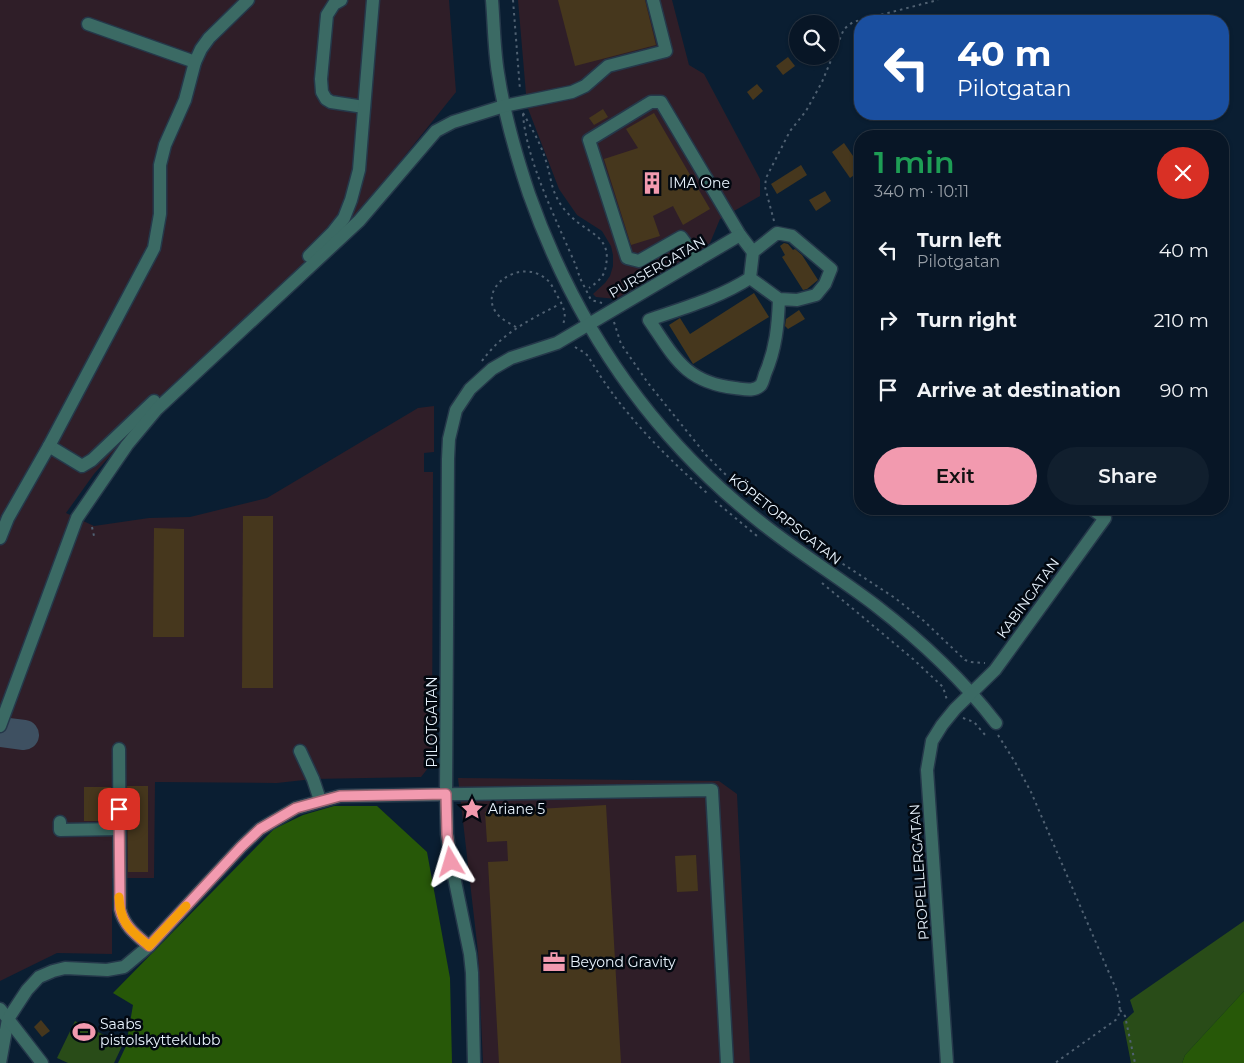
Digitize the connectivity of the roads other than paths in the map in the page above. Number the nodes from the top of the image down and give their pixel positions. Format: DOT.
graph roads {
  1 [pos="248,0"];
  2 [pos="341,0"];
  3 [pos="373,0"];
  4 [pos="492,0"];
  5 [pos="653,0"];
  6 [pos="88,24"];
  7 [pos="196,62"];
  8 [pos="504,106"];
  9 [pos="364,108"];
  10 [pos="740,235"];
  11 [pos="753,252"];
  12 [pos="698,260"];
  13 [pos="750,278"];
  14 [pos="779,299"];
  15 [pos="588,324"];
  16 [pos="50,446"];
  17 [pos="82,466"];
  18 [pos="102,480"];
  19 [pos="1101,515"];
  20 [pos="0,538"];
  21 [pos="972,694"];
  22 [pos="996,724"];
  23 [pos="0,726"];
  24 [pos="119,750"];
  25 [pos="300,751"];
  26 [pos="446,794"];
  27 [pos="320,800"];
  28 [pos="60,822"];
  29 [pos="119,829"];
  30 [pos="149,946"];
  31 [pos="4,1014"];
  32 [pos="5,1060"];
  33 [pos="42,1063"];
  34 [pos="474,1063"];
  35 [pos="727,1063"];
  36 [pos="947,1063"];
  1 -- 7 [label="street"];
  2 -- 9 [label="street"];
  3 -- 9 [label="street"];
  4 -- 8 [label="street, KÖPETORPSGATAN"];
  5 -- 8 [label="street"];
  6 -- 7 [label="street"];
  7 -- 16 [label="street"];
  8 -- 15 [label="street, KÖPETORPSGATAN"];
  8 -- 18 [label="street"];
  9 -- 17 [label="street"];
  10 -- 11 [label="street"];
  10 -- 12 [label="street, PURSERGATAN"];
  10 -- 12 [label="street"];
  11 -- 13 [label="street"];
  11 -- 14 [label="street"];
  12 -- 15 [label="street, PURSERGATAN"];
  13 -- 14 [label="street"];
  13 -- 14 [label="street"];
  15 -- 21 [label="street, KÖPETORPSGATAN"];
  15 -- 26 [label="street, PILOTGATAN"];
  16 -- 17 [label="street"];
  16 -- 20 [label="street"];
  17 -- 18 [label="street"];
  18 -- 23 [label="street"];
  19 -- 21 [label="street, KABINGATAN"];
  21 -- 22 [label="street, KÖPETORPSGATAN"];
  21 -- 36 [label="street, PROPELLERGATAN"];
  24 -- 29 [label="street"];
  25 -- 27 [label="street"];
  26 -- 27 [label="street"];
  26 -- 34 [label="street, PILOTGATAN"];
  26 -- 35 [label="street"];
  27 -- 30 [label="street"];
  28 -- 29 [label="street"];
  29 -- 30 [label="street"];
  30 -- 31 [label="street"];
  31 -- 32 [label="street"];
  31 -- 33 [label="street"];
}
